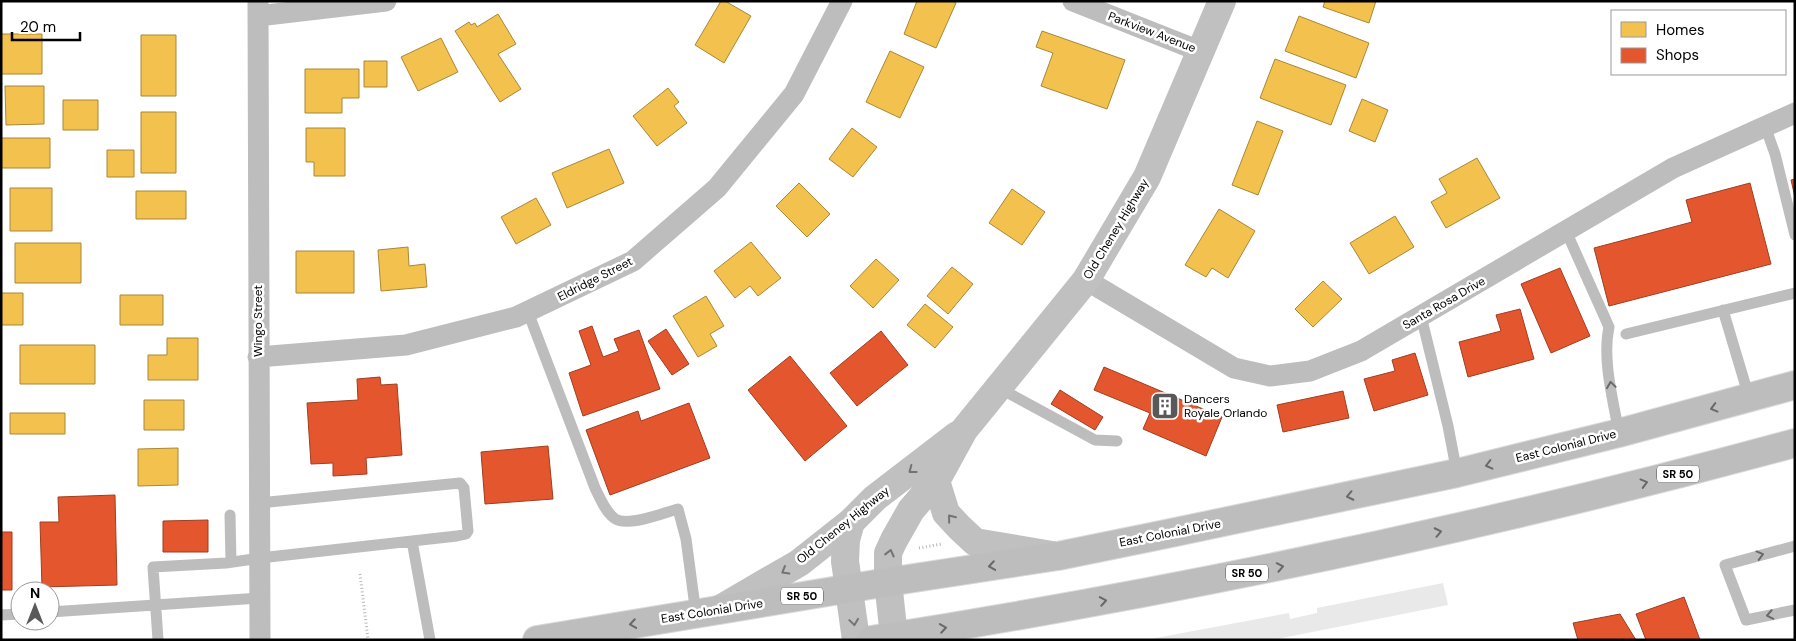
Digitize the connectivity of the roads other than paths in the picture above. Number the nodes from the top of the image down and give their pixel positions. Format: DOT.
graph roads {
  1 [pos="386,1"];
  2 [pos="842,1"];
  3 [pos="1074,1"];
  4 [pos="1222,1"];
  5 [pos="258,8"];
  6 [pos="1202,52"];
  7 [pos="1795,113"];
  8 [pos="1765,126"];
  9 [pos="1566,231"];
  10 [pos="1795,235"];
  11 [pos="1086,280"];
  12 [pos="1795,293"];
  13 [pos="1724,310"];
  14 [pos="528,312"];
  15 [pos="1421,316"];
  16 [pos="1626,334"];
  17 [pos="258,357"];
  18 [pos="1795,385"];
  19 [pos="998,388"];
  20 [pos="1749,398"];
  21 [pos="964,430"];
  22 [pos="1795,431"];
  23 [pos="1619,433"];
  24 [pos="1117,441"];
  25 [pos="1795,443"];
  26 [pos="1760,453"];
  27 [pos="1457,473"];
  28 [pos="936,481"];
  29 [pos="259,503"];
  30 [pos="230,515"];
  31 [pos="851,522"];
  32 [pos="412,541"];
  33 [pos="1795,546"];
  34 [pos="1058,556"];
  35 [pos="260,558"];
  36 [pos="231,562"];
  37 [pos="888,582"];
  38 [pos="849,588"];
  39 [pos="260,598"];
  40 [pos="156,605"];
  41 [pos="1795,610"];
  42 [pos="60,611"];
  43 [pos="706,612"];
  44 [pos="887,639"];
  45 [pos="158,640"];
  46 [pos="260,640"];
  47 [pos="430,640"];
  48 [pos="537,640"];
  49 [pos="856,640"];
  1 -- 5 [label="street"];
  2 -- 14 [label="street, Eldridge Street"];
  3 -- 6 [label="street, Parkview Avenue"];
  4 -- 6 [label="street, Old Cheney Highway"];
  5 -- 17 [label="street, Wingo Street"];
  6 -- 11 [label="street, Old Cheney Highway"];
  7 -- 8 [label="street, Santa Rosa Drive"];
  8 -- 9 [label="street, Santa Rosa Drive"];
  8 -- 10 [label="lane"];
  9 -- 15 [label="street, Santa Rosa Drive"];
  23 -- 9 [label="lane, one-way"];
  11 -- 15 [label="street, Santa Rosa Drive"];
  11 -- 19 [label="street, Old Cheney Highway"];
  12 -- 13 [label="lane"];
  13 -- 16 [label="lane"];
  13 -- 20 [label="lane"];
  14 -- 17 [label="street, Eldridge Street"];
  14 -- 43 [label="lane"];
  15 -- 27 [label="lane"];
  17 -- 29 [label="street, Wingo Street"];
  18 -- 20 [label="highway, East Colonial Drive / SR 50"];
  19 -- 21 [label="street, Old Cheney Highway"];
  19 -- 24 [label="lane"];
  20 -- 23 [label="highway, East Colonial Drive / SR 50, one-way"];
  21 -- 28 [label="street, Old Cheney Highway"];
  21 -- 31 [label="street, Old Cheney Highway, one-way"];
  22 -- 26 [label="highway"];
  23 -- 27 [label="highway, East Colonial Drive / SR 50, one-way"];
  25 -- 26 [label="highway, SR 50"];
  44 -- 26 [label="highway, SR 50, one-way"];
  27 -- 34 [label="highway, East Colonial Drive / SR 50, one-way"];
  34 -- 28 [label="street, one-way"];
  37 -- 28 [label="street, Old Cheney Highway, one-way"];
  29 -- 32 [label="lane"];
  29 -- 35 [label="street, Wingo Street"];
  30 -- 36 [label="lane"];
  31 -- 38 [label="street"];
  31 -- 43 [label="street, Old Cheney Highway, one-way"];
  32 -- 35 [label="lane"];
  32 -- 47 [label="lane"];
  41 -- 33 [label="lane, one-way"];
  34 -- 37 [label="highway, East Colonial Drive / SR 50, one-way"];
  35 -- 36 [label="lane"];
  35 -- 39 [label="street, Wingo Street"];
  36 -- 40 [label="lane"];
  37 -- 38 [label="highway, East Colonial Drive / SR 50"];
  37 -- 44 [label="street, Old Cheney Highway"];
  38 -- 43 [label="highway, East Colonial Drive / SR 50"];
  38 -- 49 [label="street, one-way"];
  39 -- 40 [label="lane"];
  39 -- 46 [label="street, Wingo Street"];
  40 -- 42 [label="lane"];
  40 -- 45 [label="lane"];
  43 -- 48 [label="highway, East Colonial Drive / SR 50, one-way"];
}
